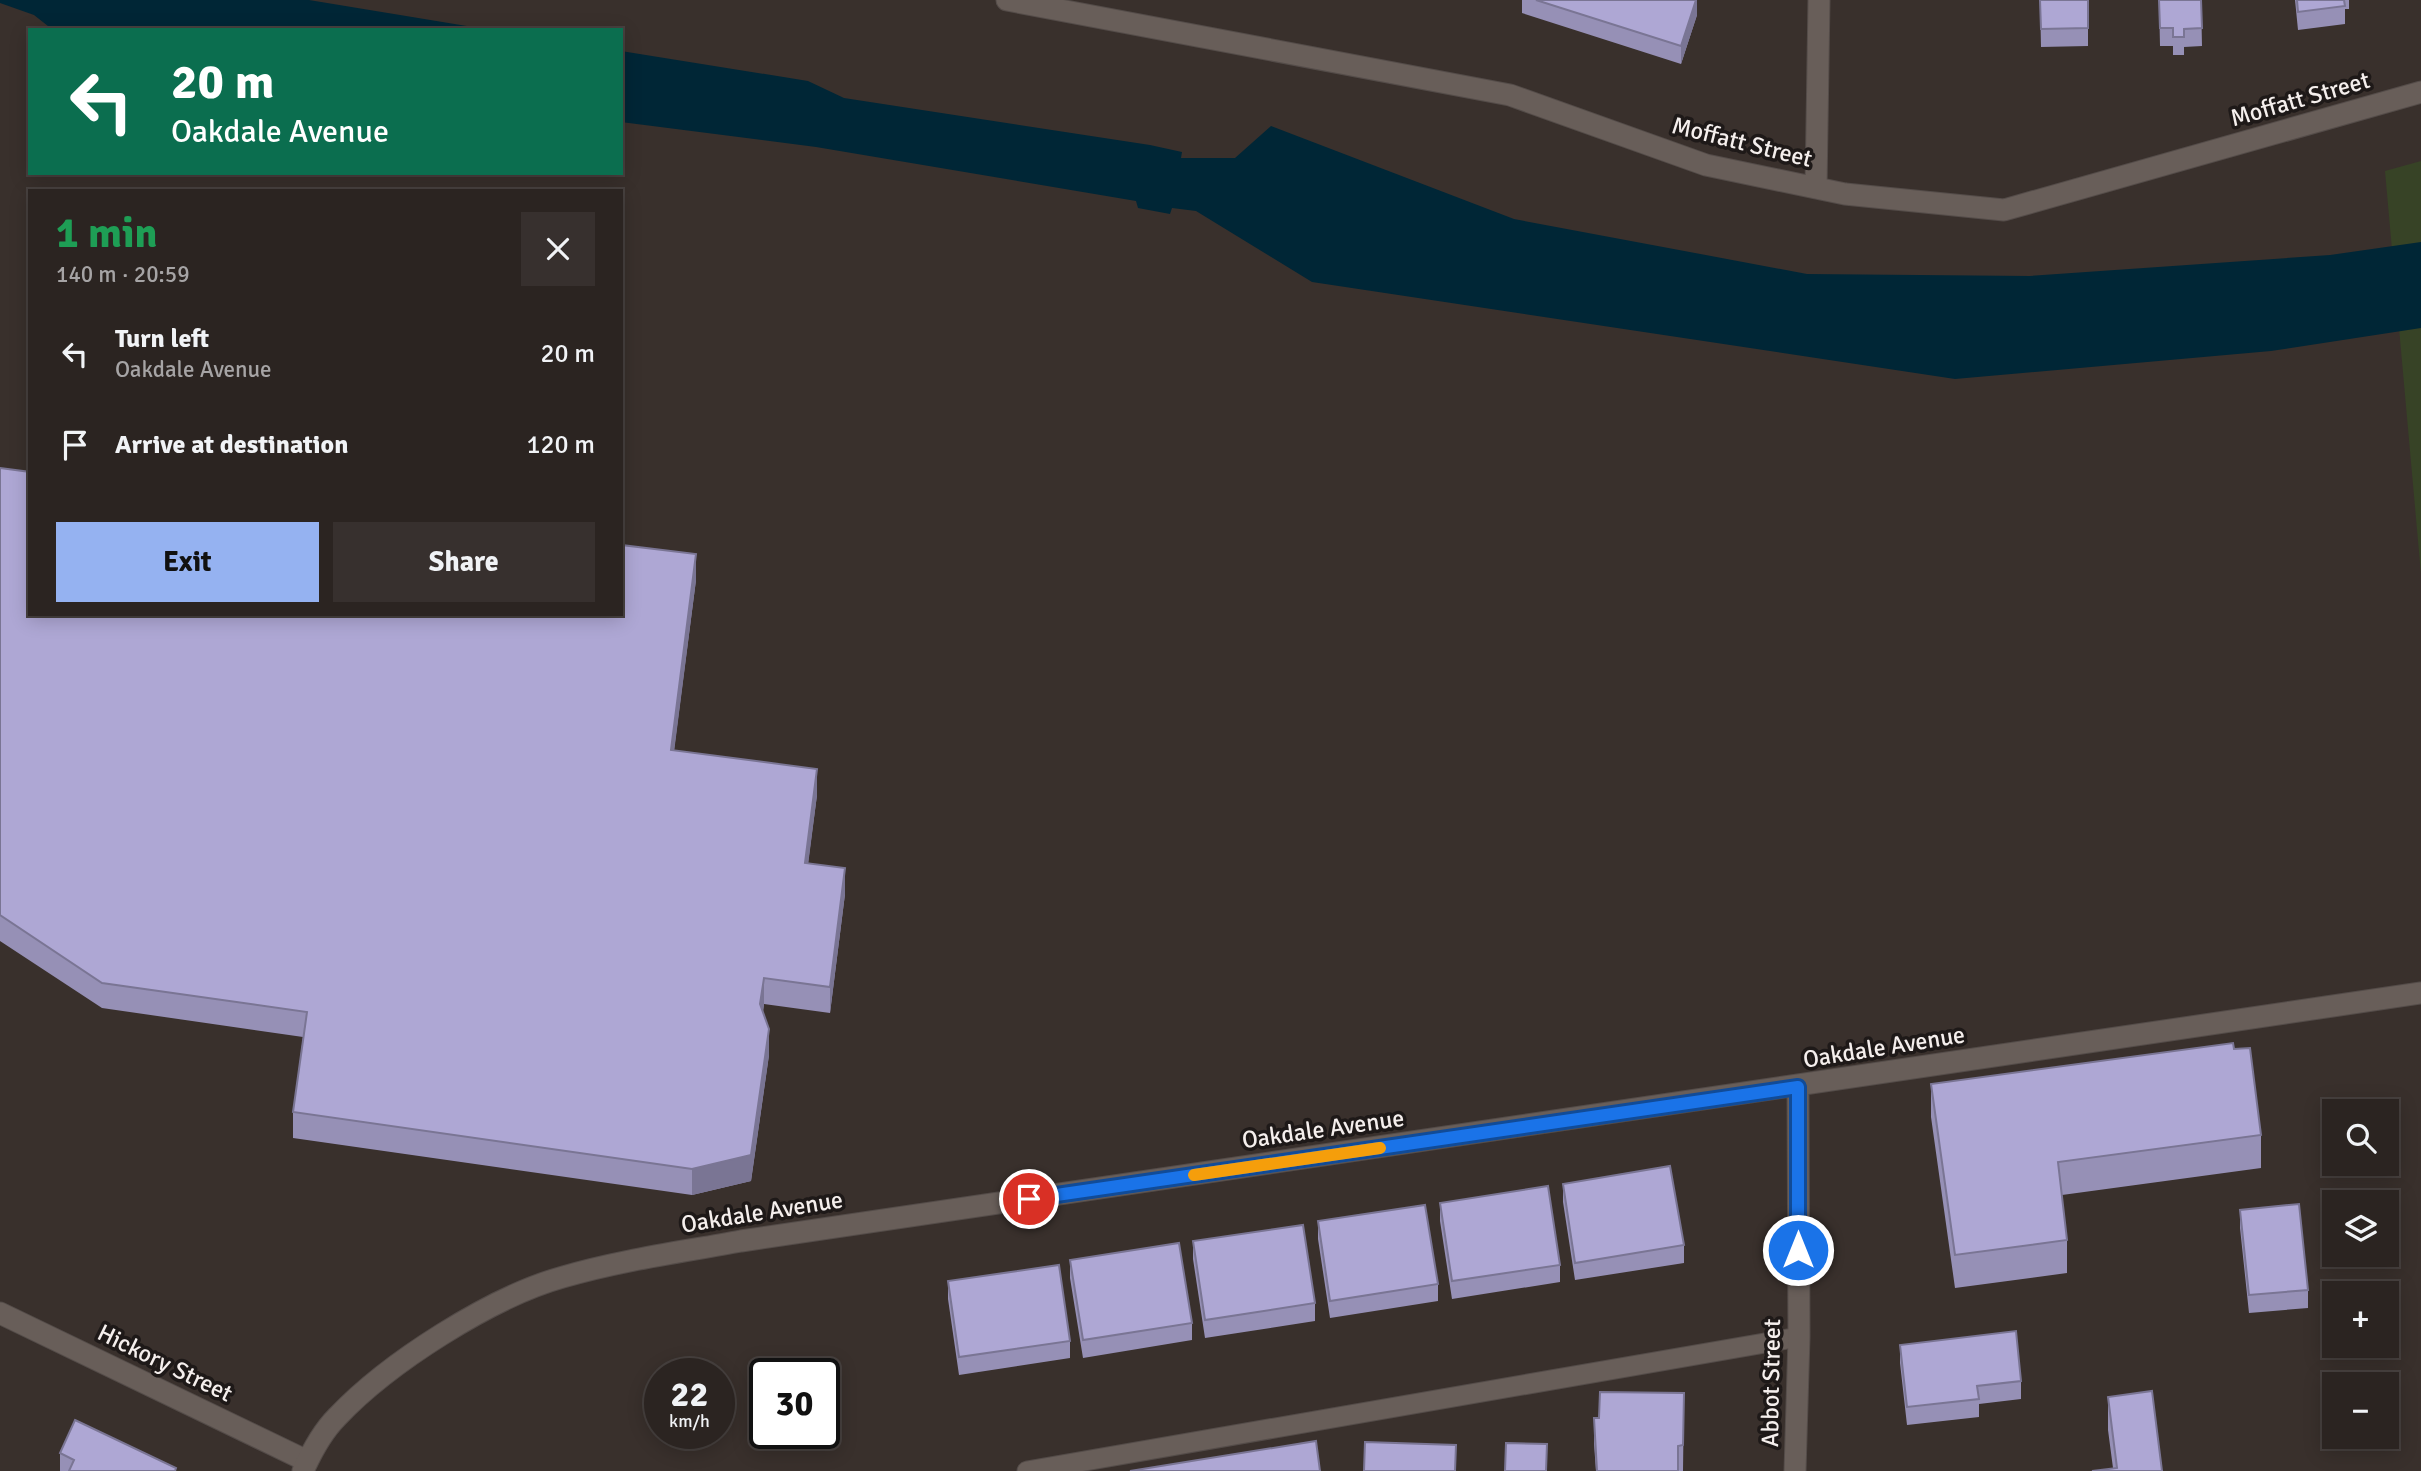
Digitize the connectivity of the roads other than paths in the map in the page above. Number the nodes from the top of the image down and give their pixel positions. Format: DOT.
graph roads {
  1 [pos="1007,0"];
  2 [pos="1819,0"];
  3 [pos="2421,92"];
  4 [pos="1816,188"];
  5 [pos="2421,993"];
  6 [pos="1798,1087"];
  7 [pos="0,1313"];
  8 [pos="1799,1337"];
  9 [pos="305,1466"];
  10 [pos="1027,1471"];
  11 [pos="1795,1471"];
  1 -- 4 [label="street, Moffatt Street"];
  2 -- 4 [label="street"];
  3 -- 4 [label="street, Moffatt Street"];
  5 -- 6 [label="street, Oakdale Avenue"];
  6 -- 8 [label="street, Abbot Street"];
  6 -- 9 [label="street, Oakdale Avenue"];
  7 -- 9 [label="street, Hickory Street"];
  8 -- 10 [label="lane"];
  8 -- 11 [label="street, Abbot Street"];
}
